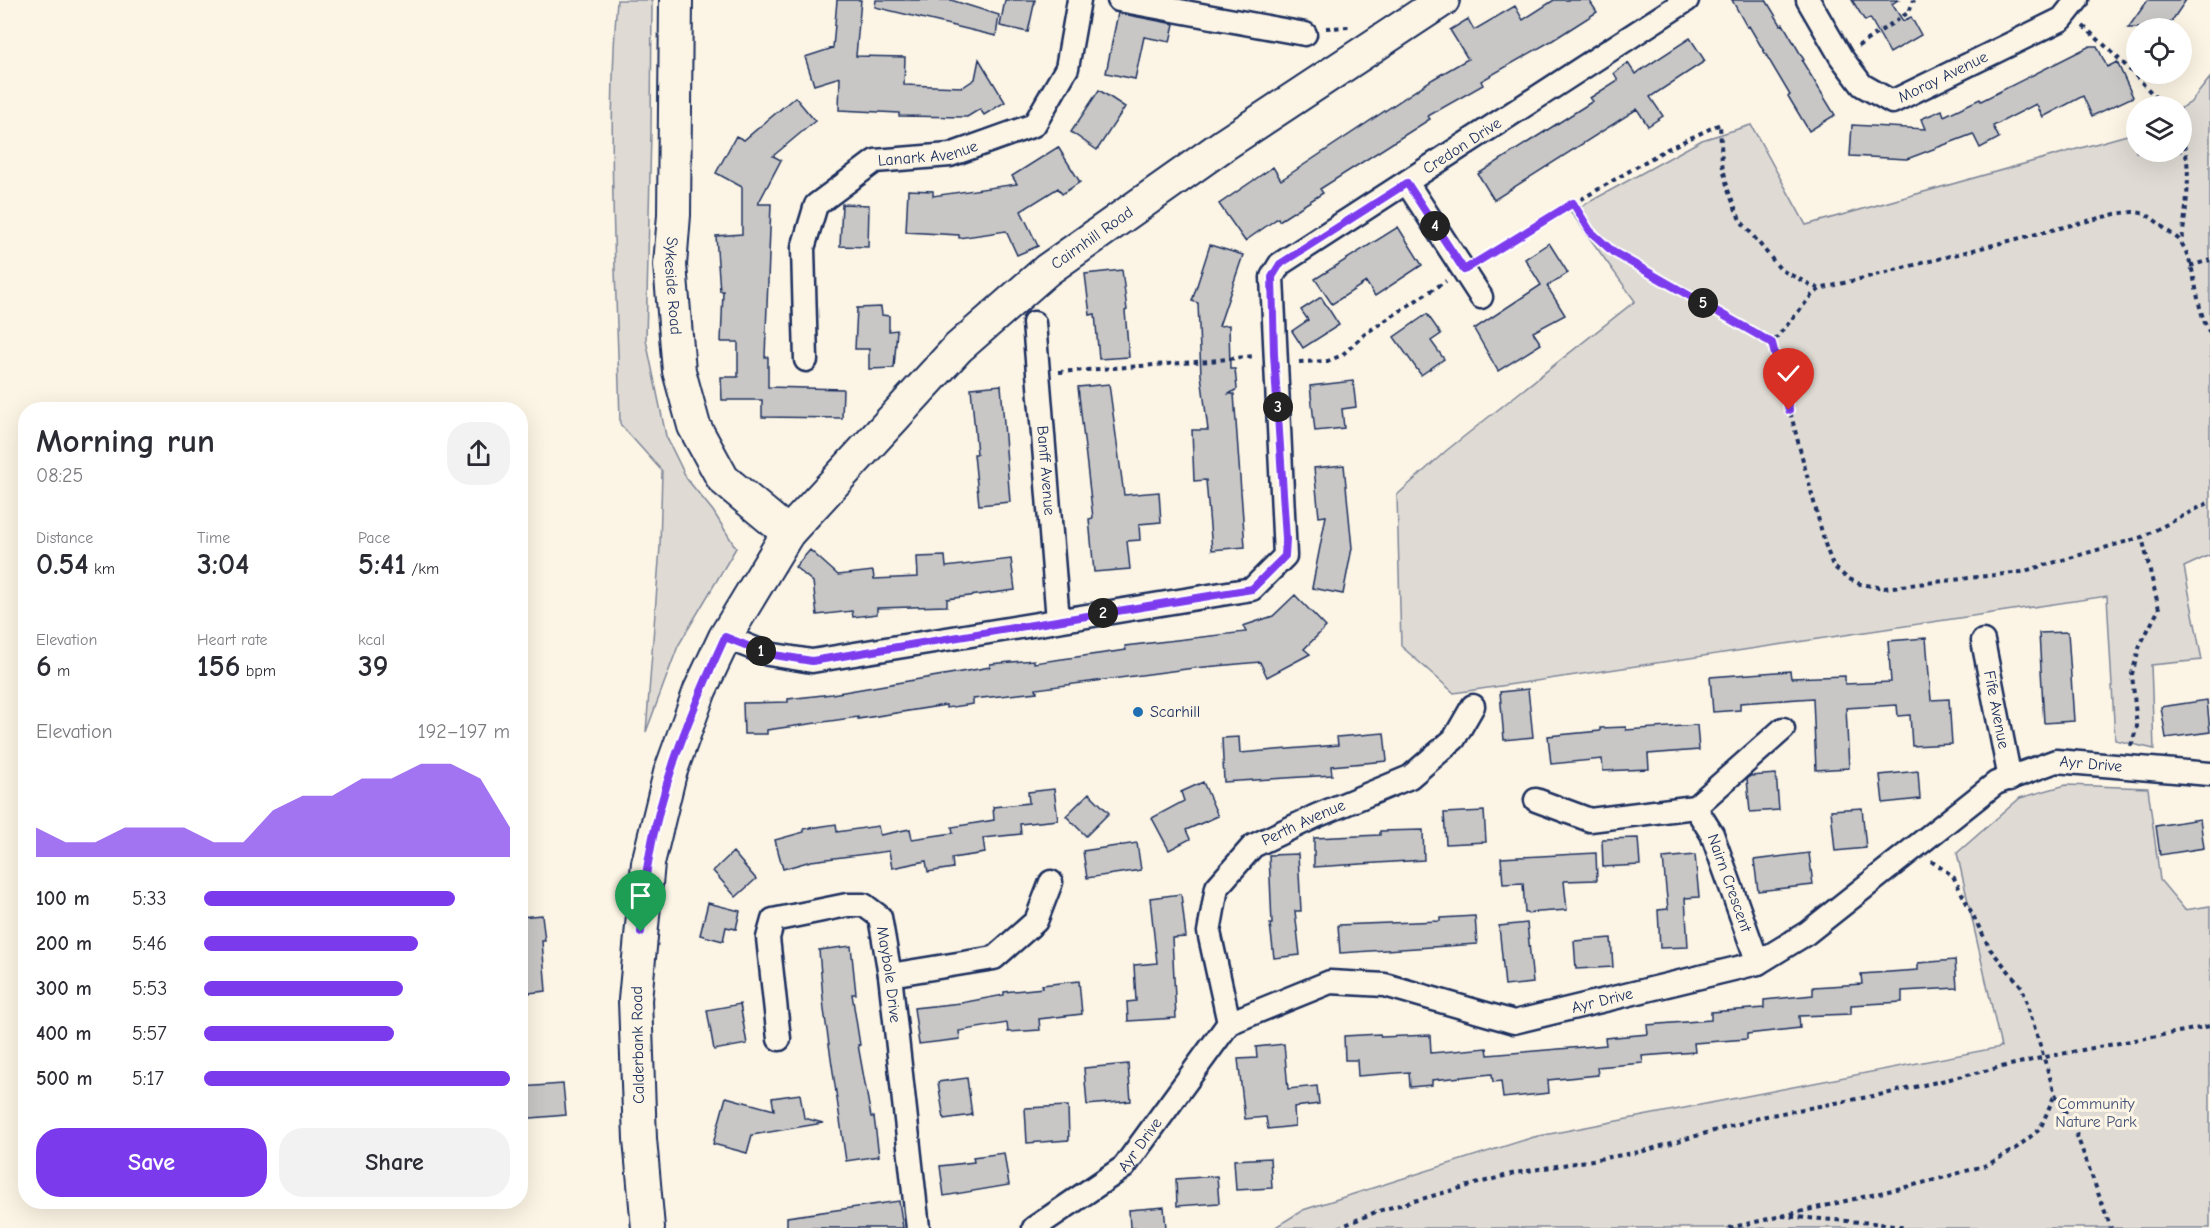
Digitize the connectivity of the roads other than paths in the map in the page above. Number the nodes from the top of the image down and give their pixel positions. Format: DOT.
graph roads {
  1 [pos="676,0"];
  2 [pos="1078,0"];
  3 [pos="1119,0"];
  4 [pos="1443,0"];
  5 [pos="1687,0"];
  6 [pos="1808,0"];
  7 [pos="2072,6"];
  8 [pos="1305,34"];
  9 [pos="1407,183"];
  10 [pos="1481,297"];
  11 [pos="1034,323"];
  12 [pos="806,360"];
  13 [pos="788,533"];
  14 [pos="1058,620"];
  15 [pos="725,637"];
  16 [pos="1983,641"];
  17 [pos="1473,706"];
  18 [pos="1783,729"];
  19 [pos="2210,774"];
  20 [pos="2010,779"];
  21 [pos="1536,800"];
  22 [pos="1695,807"];
  23 [pos="1052,882"];
  24 [pos="1758,963"];
  25 [pos="890,975"];
  26 [pos="1229,1023"];
  27 [pos="779,1039"];
  28 [pos="648,1228"];
  29 [pos="918,1228"];
  30 [pos="1034,1228"];
  1 -- 13 [label="main road, Sykeside Road"];
  2 -- 12 [label="street, Lanark Avenue"];
  3 -- 8 [label="street"];
  4 -- 13 [label="main road, Cairnhill Road"];
  5 -- 9 [label="street, Credon Drive"];
  6 -- 7 [label="street, Moray Avenue"];
  9 -- 10 [label="street"];
  9 -- 14 [label="street, Credon Drive"];
  11 -- 14 [label="street, Banff Avenue"];
  13 -- 15 [label="main road, Calderbank Road"];
  14 -- 15 [label="street, Credon Drive"];
  15 -- 28 [label="main road, Calderbank Road"];
  16 -- 20 [label="street, Fife Avenue"];
  17 -- 26 [label="street, Perth Avenue"];
  18 -- 22 [label="street"];
  19 -- 20 [label="street, Ayr Drive"];
  20 -- 24 [label="street, Ayr Drive"];
  21 -- 22 [label="street"];
  22 -- 24 [label="street, Nairn Crescent"];
  23 -- 25 [label="street"];
  24 -- 26 [label="street, Ayr Drive"];
  25 -- 27 [label="street, Maybole Drive"];
  25 -- 29 [label="street, Maybole Drive"];
  26 -- 30 [label="street, Ayr Drive"];
}
